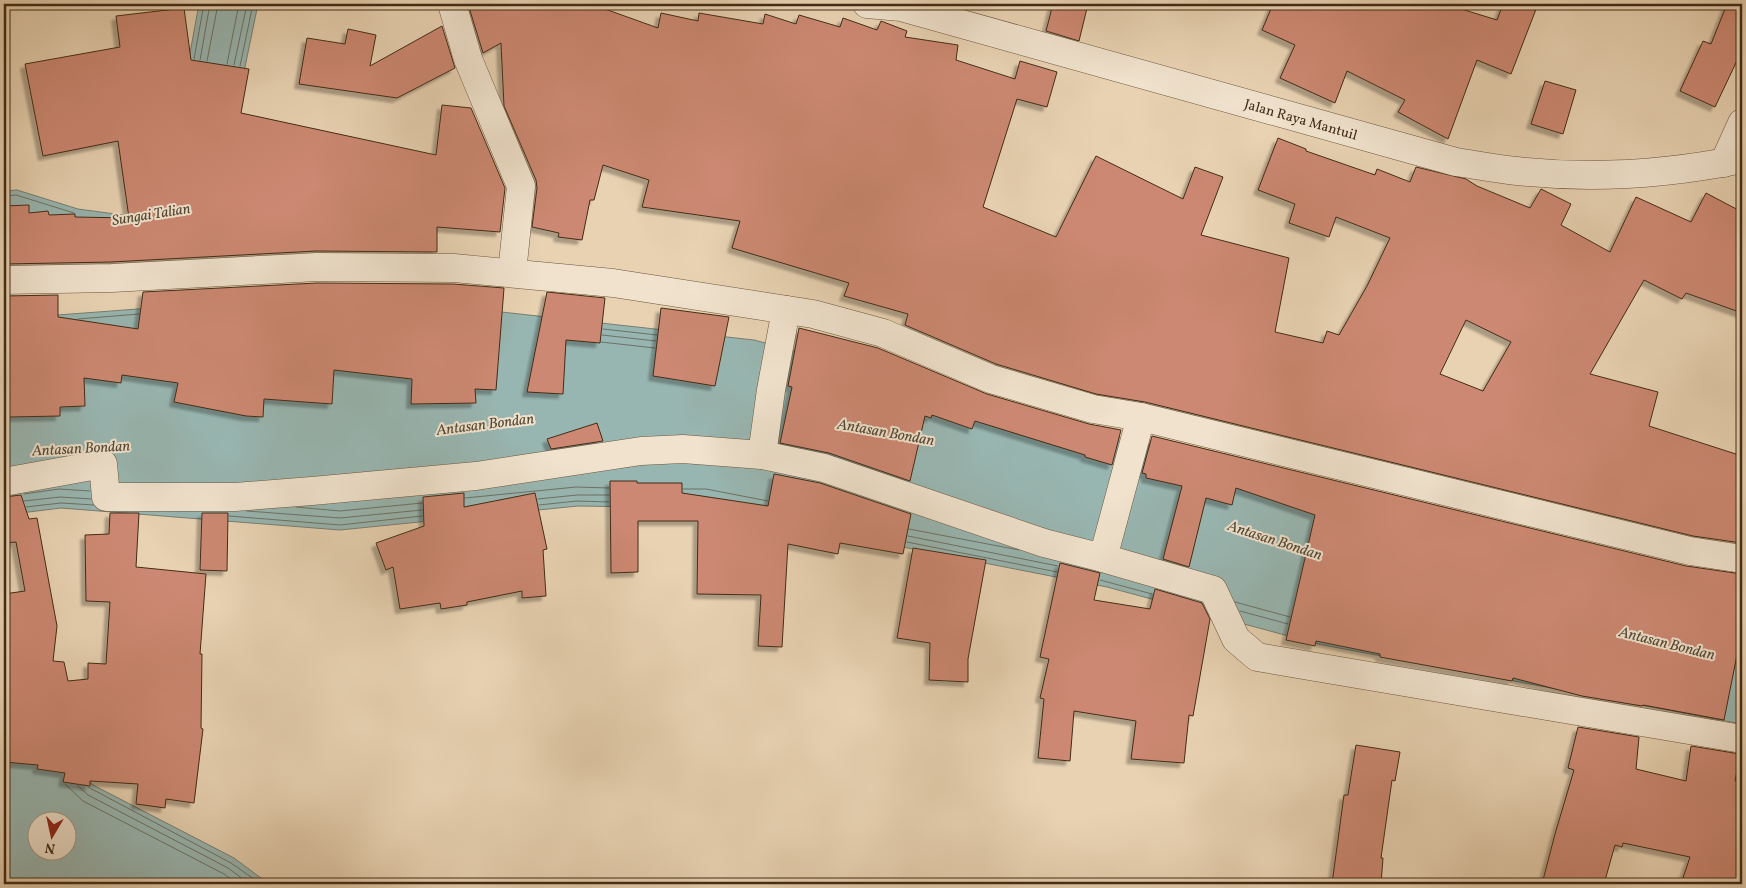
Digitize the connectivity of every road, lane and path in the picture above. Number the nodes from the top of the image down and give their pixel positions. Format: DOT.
graph roads {
  1 [pos="452,4"];
  2 [pos="867,4"];
  3 [pos="902,5"];
  4 [pos="1742,123"];
  5 [pos="1733,161"];
  6 [pos="512,273"];
  7 [pos="4,280"];
  8 [pos="786,310"];
  9 [pos="1141,417"];
  10 [pos="762,455"];
  11 [pos="4,482"];
  12 [pos="1103,558"];
  13 [pos="1742,559"];
  14 [pos="1742,739"];
  1 -- 6 [label="street"];
  2 -- 3 [label="street, Jalan Raya Mantuil"];
  3 -- 5 [label="street, Jalan Raya Mantuil"];
  4 -- 5 [label="street"];
  6 -- 7 [label="street"];
  6 -- 8 [label="street"];
  8 -- 9 [label="street"];
  8 -- 10 [label="street"];
  9 -- 12 [label="street"];
  9 -- 13 [label="street"];
  10 -- 11 [label="street"];
  10 -- 12 [label="street"];
  12 -- 14 [label="street"];
}
